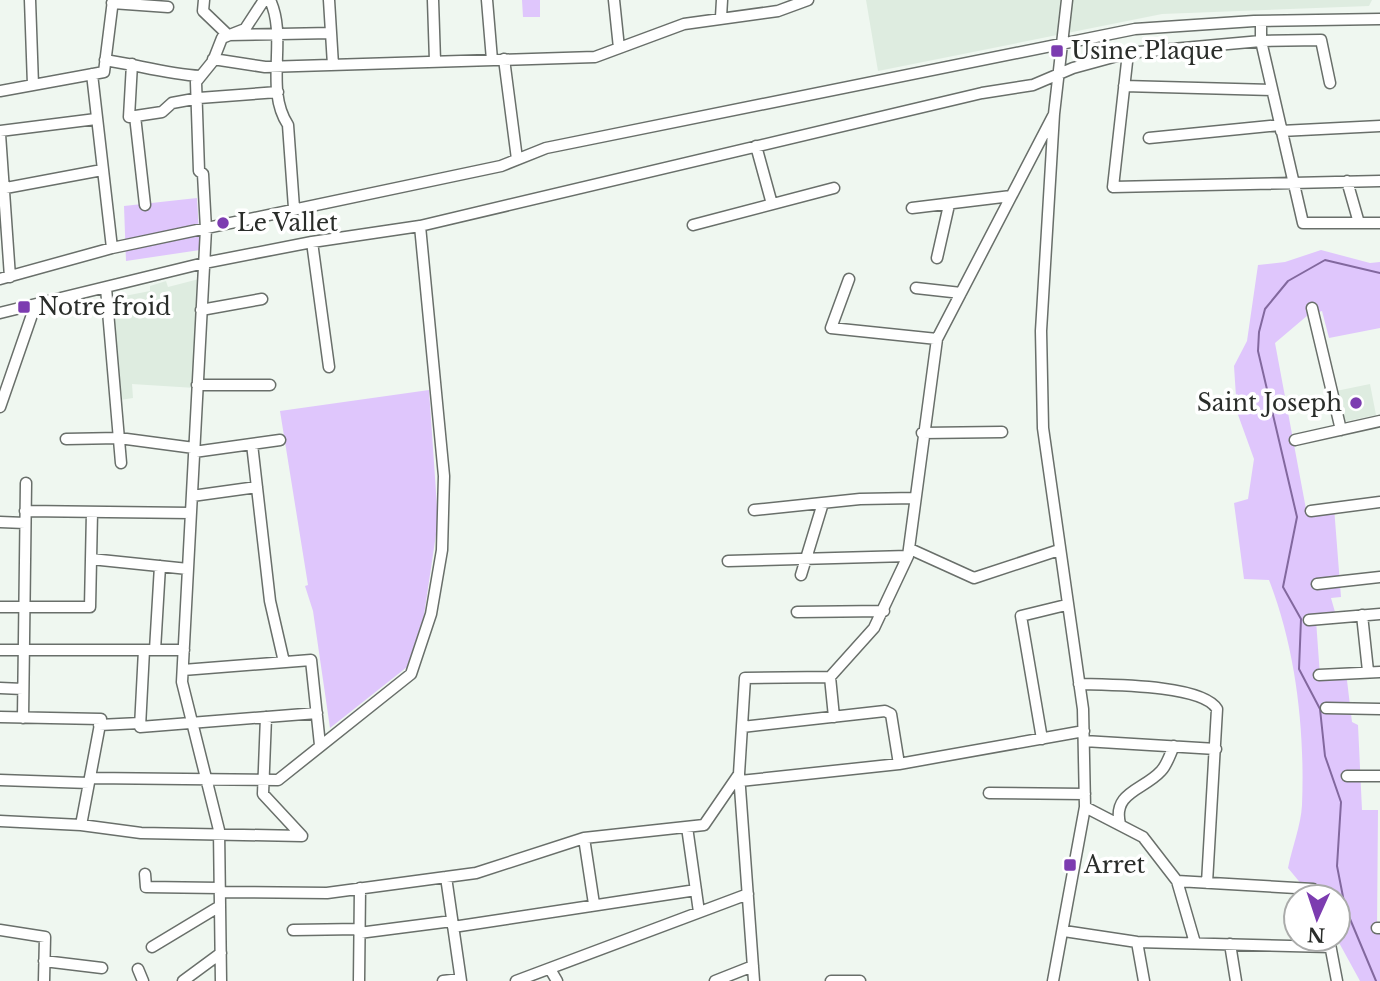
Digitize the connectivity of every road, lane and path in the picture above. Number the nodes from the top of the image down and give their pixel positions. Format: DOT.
graph roads {
  1 [pos="30,0"];
  2 [pos="204,0"];
  3 [pos="264,0"];
  4 [pos="270,0"];
  5 [pos="328,0"];
  6 [pos="433,0"];
  7 [pos="487,0"];
  8 [pos="614,0"];
  9 [pos="722,0"];
  10 [pos="808,0"];
  11 [pos="1067,0"];
  12 [pos="113,1"];
  13 [pos="778,5"];
  14 [pos="168,7"];
  15 [pos="720,17"];
  16 [pos="1380,19"];
  17 [pos="1261,21"];
  18 [pos="276,32"];
  19 [pos="331,33"];
  20 [pos="228,35"];
  21 [pos="1261,41"];
  22 [pos="1061,46"];
  23 [pos="619,48"];
  24 [pos="1128,53"];
  25 [pos="213,59"];
  26 [pos="504,59"];
  27 [pos="105,60"];
  28 [pos="492,60"];
  29 [pos="435,61"];
  30 [pos="132,64"];
  31 [pos="333,65"];
  32 [pos="277,67"];
  33 [pos="92,74"];
  34 [pos="200,76"];
  35 [pos="1057,76"];
  36 [pos="1330,83"];
  37 [pos="33,85"];
  38 [pos="1124,86"];
  39 [pos="1272,90"];
  40 [pos="0,91"];
  41 [pos="278,92"];
  42 [pos="196,99"];
  43 [pos="1054,114"];
  44 [pos="135,116"];
  45 [pos="96,119"];
  46 [pos="1380,126"];
  47 [pos="1281,128"];
  48 [pos="0,133"];
  49 [pos="1149,138"];
  50 [pos="756,146"];
  51 [pos="517,159"];
  52 [pos="102,170"];
  53 [pos="1347,181"];
  54 [pos="1380,181"];
  55 [pos="1293,182"];
  56 [pos="2,188"];
  57 [pos="834,188"];
  58 [pos="1011,196"];
  59 [pos="145,205"];
  60 [pos="772,205"];
  61 [pos="949,205"];
  62 [pos="294,208"];
  63 [pos="912,208"];
  64 [pos="1359,223"];
  65 [pos="1380,223"];
  66 [pos="693,225"];
  67 [pos="420,226"];
  68 [pos="206,229"];
  69 [pos="312,242"];
  70 [pos="112,248"];
  71 [pos="937,258"];
  72 [pos="204,263"];
  73 [pos="5,278"];
  74 [pos="849,279"];
  75 [pos="106,288"];
  76 [pos="916,288"];
  77 [pos="961,293"];
  78 [pos="262,299"];
  79 [pos="35,306"];
  80 [pos="1312,308"];
  81 [pos="201,310"];
  82 [pos="0,313"];
  83 [pos="937,339"];
  84 [pos="329,367"];
  85 [pos="270,385"];
  86 [pos="197,386"];
  87 [pos="3,392"];
  88 [pos="0,407"];
  89 [pos="1380,421"];
  90 [pos="1341,430"];
  91 [pos="1002,432"];
  92 [pos="922,433"];
  93 [pos="119,438"];
  94 [pos="66,439"];
  95 [pos="280,440"];
  96 [pos="1295,440"];
  97 [pos="252,444"];
  98 [pos="194,450"];
  99 [pos="121,463"];
  100 [pos="26,483"];
  101 [pos="257,487"];
  102 [pos="192,496"];
  103 [pos="915,498"];
  104 [pos="1380,502"];
  105 [pos="823,503"];
  106 [pos="754,510"];
  107 [pos="25,511"];
  108 [pos="1311,511"];
  109 [pos="92,512"];
  110 [pos="191,513"];
  111 [pos="0,522"];
  112 [pos="25,523"];
  113 [pos="1059,550"];
  114 [pos="909,553"];
  115 [pos="91,559"];
  116 [pos="806,559"];
  117 [pos="728,561"];
  118 [pos="160,566"];
  119 [pos="188,569"];
  120 [pos="801,575"];
  121 [pos="1380,577"];
  122 [pos="1317,584"];
  123 [pos="1066,605"];
  124 [pos="0,607"];
  125 [pos="24,607"];
  126 [pos="797,611"];
  127 [pos="884,611"];
  128 [pos="1380,614"];
  129 [pos="1362,615"];
  130 [pos="1309,620"];
  131 [pos="0,650"];
  132 [pos="23,650"];
  133 [pos="144,650"];
  134 [pos="155,650"];
  135 [pos="184,650"];
  136 [pos="284,662"];
  137 [pos="183,670"];
  138 [pos="1368,671"];
  139 [pos="1380,672"];
  140 [pos="1319,675"];
  141 [pos="830,677"];
  142 [pos="1079,684"];
  143 [pos="0,688"];
  144 [pos="23,689"];
  145 [pos="1326,708"];
  146 [pos="1380,709"];
  147 [pos="317,713"];
  148 [pos="0,717"];
  149 [pos="266,717"];
  150 [pos="834,717"];
  151 [pos="23,718"];
  152 [pos="140,723"];
  153 [pos="192,723"];
  154 [pos="99,725"];
  155 [pos="742,727"];
  156 [pos="1084,736"];
  157 [pos="1042,739"];
  158 [pos="320,745"];
  159 [pos="1174,746"];
  160 [pos="1216,749"];
  161 [pos="899,764"];
  162 [pos="1347,776"];
  163 [pos="1380,776"];
  164 [pos="740,778"];
  165 [pos="206,779"];
  166 [pos="0,780"];
  167 [pos="89,780"];
  168 [pos="263,780"];
  169 [pos="989,793"];
  170 [pos="1085,794"];
  171 [pos="1085,807"];
  172 [pos="0,821"];
  173 [pos="1120,824"];
  174 [pos="81,825"];
  175 [pos="687,827"];
  176 [pos="219,835"];
  177 [pos="584,838"];
  178 [pos="145,874"];
  179 [pos="446,877"];
  180 [pos="1177,881"];
  181 [pos="1207,883"];
  182 [pos="1282,887"];
  183 [pos="360,888"];
  184 [pos="220,890"];
  185 [pos="696,890"];
  186 [pos="748,894"];
  187 [pos="594,904"];
  188 [pos="220,906"];
  189 [pos="699,912"];
  190 [pos="453,924"];
  191 [pos="0,930"];
  192 [pos="293,930"];
  193 [pos="359,931"];
  194 [pos="1064,931"];
  195 [pos="1137,942"];
  196 [pos="1195,943"];
  197 [pos="1282,943"];
  198 [pos="1230,944"];
  199 [pos="152,947"];
  200 [pos="220,953"];
  201 [pos="1331,953"];
  202 [pos="44,961"];
  203 [pos="753,966"];
  204 [pos="102,968"];
  205 [pos="138,969"];
  206 [pos="550,969"];
  207 [pos="460,980"];
  208 [pos="44,981"];
  209 [pos="143,981"];
  210 [pos="183,981"];
  211 [pos="221,981"];
  212 [pos="359,981"];
  213 [pos="443,981"];
  214 [pos="516,981"];
  215 [pos="557,981"];
  216 [pos="715,981"];
  217 [pos="754,981"];
  218 [pos="831,981"];
  219 [pos="860,981"];
  220 [pos="1053,981"];
  221 [pos="1144,981"];
  222 [pos="1236,981"];
  223 [pos="1337,981"];
  1 -- 37 [label="street"];
  2 -- 20 [label="street"];
  3 -- 20 [label="street"];
  4 -- 18 [label="street"];
  5 -- 19 [label="street"];
  6 -- 29 [label="street"];
  7 -- 28 [label="street"];
  8 -- 23 [label="street"];
  9 -- 15 [label="street"];
  10 -- 13 [label="street"];
  11 -- 22 [label="street"];
  12 -- 14 [label="street"];
  12 -- 27 [label="street"];
  13 -- 15 [label="street"];
  15 -- 23 [label="street"];
  16 -- 17 [label="street"];
  17 -- 21 [label="street"];
  17 -- 22 [label="street"];
  18 -- 19 [label="street"];
  18 -- 20 [label="street"];
  18 -- 32 [label="street"];
  19 -- 31 [label="street"];
  20 -- 25 [label="street"];
  21 -- 24 [label="street"];
  21 -- 36 [label="street"];
  21 -- 39 [label="street"];
  22 -- 35 [label="street"];
  22 -- 51 [label="street"];
  23 -- 26 [label="street"];
  24 -- 35 [label="street"];
  24 -- 38 [label="street"];
  25 -- 32 [label="street"];
  25 -- 34 [label="street"];
  26 -- 28 [label="street"];
  26 -- 51 [label="street"];
  27 -- 30 [label="street"];
  27 -- 33 [label="street"];
  28 -- 29 [label="street"];
  29 -- 31 [label="street"];
  30 -- 34 [label="street"];
  30 -- 44 [label="street"];
  31 -- 32 [label="street"];
  32 -- 41 [label="street"];
  33 -- 37 [label="street"];
  33 -- 45 [label="street"];
  34 -- 42 [label="street"];
  35 -- 43 [label="street"];
  35 -- 50 [label="street"];
  37 -- 40 [label="street"];
  38 -- 39 [label="street"];
  38 -- 55 [label="street"];
  39 -- 47 [label="street"];
  41 -- 42 [label="street"];
  41 -- 62 [label="street"];
  42 -- 44 [label="street"];
  42 -- 68 [label="street"];
  43 -- 58 [label="street"];
  43 -- 113 [label="street"];
  44 -- 59 [label="street"];
  45 -- 48 [label="street"];
  45 -- 52 [label="street"];
  46 -- 47 [label="street"];
  47 -- 49 [label="street"];
  47 -- 55 [label="street"];
  48 -- 56 [label="street"];
  50 -- 60 [label="street"];
  50 -- 67 [label="street"];
  51 -- 62 [label="street"];
  52 -- 56 [label="street"];
  52 -- 70 [label="street"];
  53 -- 54 [label="street"];
  53 -- 55 [label="street"];
  53 -- 64 [label="street"];
  55 -- 64 [label="street"];
  56 -- 73 [label="street"];
  57 -- 60 [label="street"];
  58 -- 61 [label="street"];
  58 -- 77 [label="street"];
  60 -- 66 [label="street"];
  61 -- 63 [label="street"];
  61 -- 71 [label="street"];
  62 -- 68 [label="street"];
  64 -- 65 [label="street"];
  67 -- 69 [label="street"];
  67 -- 158 [label="street"];
  68 -- 70 [label="street"];
  68 -- 72 [label="street"];
  69 -- 72 [label="street"];
  69 -- 84 [label="street"];
  70 -- 73 [label="street"];
  72 -- 75 [label="street"];
  72 -- 81 [label="street"];
  74 -- 83 [label="street"];
  75 -- 79 [label="street"];
  75 -- 93 [label="street"];
  76 -- 77 [label="street"];
  77 -- 83 [label="street"];
  78 -- 81 [label="street"];
  79 -- 82 [label="street"];
  79 -- 87 [label="street"];
  80 -- 90 [label="street"];
  81 -- 86 [label="street"];
  83 -- 92 [label="street"];
  85 -- 86 [label="street"];
  86 -- 98 [label="street"];
  87 -- 88 [label="street"];
  89 -- 90 [label="street"];
  90 -- 96 [label="street"];
  91 -- 92 [label="street"];
  92 -- 103 [label="street"];
  93 -- 94 [label="street"];
  93 -- 98 [label="street"];
  93 -- 99 [label="street"];
  95 -- 97 [label="street"];
  97 -- 98 [label="street"];
  97 -- 101 [label="street"];
  98 -- 102 [label="street"];
  100 -- 107 [label="street"];
  101 -- 102 [label="street"];
  101 -- 136 [label="street"];
  102 -- 110 [label="street"];
  103 -- 105 [label="street"];
  103 -- 114 [label="street"];
  104 -- 108 [label="street"];
  105 -- 106 [label="street"];
  105 -- 116 [label="street"];
  107 -- 109 [label="street"];
  107 -- 112 [label="street"];
  109 -- 110 [label="street"];
  109 -- 115 [label="street"];
  110 -- 119 [label="street"];
  111 -- 112 [label="street"];
  112 -- 125 [label="street"];
  113 -- 114 [label="street"];
  113 -- 123 [label="street"];
  114 -- 116 [label="street"];
  114 -- 127 [label="street"];
  115 -- 118 [label="street"];
  115 -- 125 [label="street"];
  116 -- 117 [label="street"];
  116 -- 120 [label="street"];
  118 -- 119 [label="street"];
  118 -- 134 [label="street"];
  119 -- 135 [label="street"];
  121 -- 122 [label="street"];
  123 -- 142 [label="street"];
  123 -- 157 [label="street"];
  124 -- 125 [label="street"];
  125 -- 132 [label="street"];
  126 -- 127 [label="street"];
  127 -- 141 [label="street"];
  128 -- 129 [label="street"];
  129 -- 130 [label="street"];
  129 -- 138 [label="street"];
  131 -- 132 [label="street"];
  132 -- 133 [label="street"];
  132 -- 144 [label="street"];
  133 -- 134 [label="street"];
  133 -- 152 [label="street"];
  134 -- 135 [label="street"];
  135 -- 137 [label="street"];
  136 -- 137 [label="street"];
  136 -- 147 [label="street"];
  137 -- 153 [label="street"];
  138 -- 139 [label="street"];
  138 -- 140 [label="street"];
  141 -- 150 [label="street"];
  141 -- 155 [label="street"];
  142 -- 156 [label="street"];
  142 -- 160 [label="street"];
  143 -- 144 [label="street"];
  144 -- 151 [label="street"];
  145 -- 146 [label="street"];
  147 -- 149 [label="street"];
  147 -- 158 [label="street"];
  148 -- 151 [label="street"];
  149 -- 153 [label="street"];
  149 -- 168 [label="street"];
  150 -- 155 [label="street"];
  150 -- 161 [label="street"];
  151 -- 154 [label="street"];
  152 -- 153 [label="street"];
  152 -- 154 [label="street"];
  153 -- 165 [label="street"];
  154 -- 167 [label="street"];
  155 -- 164 [label="street"];
  156 -- 157 [label="street"];
  156 -- 159 [label="street"];
  156 -- 170 [label="street"];
  157 -- 161 [label="street"];
  158 -- 168 [label="street"];
  159 -- 160 [label="street"];
  159 -- 173 [label="street"];
  160 -- 181 [label="street"];
  161 -- 164 [label="street"];
  162 -- 163 [label="street"];
  164 -- 175 [label="street"];
  164 -- 186 [label="street"];
  165 -- 167 [label="street"];
  165 -- 168 [label="street"];
  165 -- 176 [label="street"];
  166 -- 167 [label="street"];
  167 -- 174 [label="street"];
  168 -- 176 [label="street"];
  169 -- 170 [label="street"];
  170 -- 171 [label="street"];
  171 -- 173 [label="street"];
  171 -- 194 [label="street"];
  172 -- 174 [label="street"];
  173 -- 180 [label="street"];
  174 -- 176 [label="street"];
  175 -- 177 [label="street"];
  175 -- 185 [label="street"];
  176 -- 184 [label="street"];
  177 -- 179 [label="street"];
  177 -- 187 [label="street"];
  178 -- 184 [label="street"];
  179 -- 183 [label="street"];
  179 -- 190 [label="street"];
  180 -- 181 [label="street"];
  180 -- 196 [label="street"];
  181 -- 182 [label="street"];
  183 -- 184 [label="street"];
  183 -- 193 [label="street"];
  184 -- 188 [label="street"];
  185 -- 187 [label="street"];
  185 -- 189 [label="street"];
  186 -- 189 [label="street"];
  186 -- 203 [label="street"];
  187 -- 190 [label="street"];
  188 -- 199 [label="street"];
  188 -- 200 [label="street"];
  189 -- 206 [label="street"];
  190 -- 193 [label="street"];
  190 -- 207 [label="street"];
  191 -- 202 [label="street"];
  192 -- 193 [label="street"];
  193 -- 212 [label="street"];
  194 -- 195 [label="street"];
  194 -- 220 [label="street"];
  195 -- 196 [label="street"];
  195 -- 221 [label="street"];
  196 -- 198 [label="street"];
  197 -- 198 [label="street"];
  198 -- 222 [label="street"];
  200 -- 210 [label="street"];
  200 -- 211 [label="street"];
  201 -- 223 [label="street"];
  202 -- 204 [label="street"];
  202 -- 208 [label="street"];
  203 -- 216 [label="street"];
  203 -- 217 [label="street"];
  205 -- 209 [label="street"];
  206 -- 214 [label="street"];
  206 -- 215 [label="street"];
  207 -- 213 [label="street"];
  218 -- 219 [label="street"];
}
